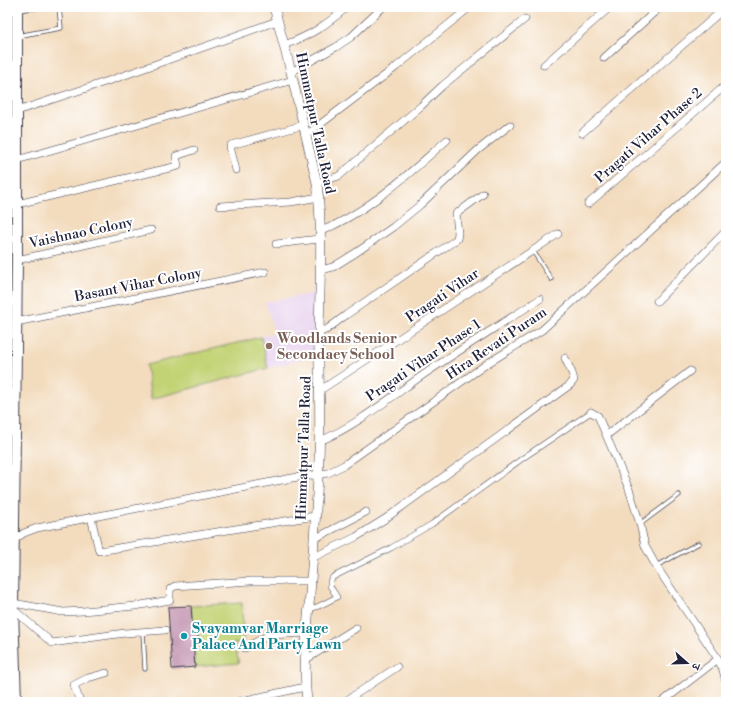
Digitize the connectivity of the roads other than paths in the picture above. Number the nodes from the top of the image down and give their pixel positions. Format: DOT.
graph roads {
  1 [pos="41,7"];
  2 [pos="59,7"];
  3 [pos="274,7"];
  4 [pos="347,7"];
  5 [pos="383,7"];
  6 [pos="470,7"];
  7 [pos="610,7"];
  8 [pos="660,7"];
  9 [pos="726,7"];
  10 [pos="17,9"];
  11 [pos="525,19"];
  12 [pos="277,21"];
  13 [pos="18,36"];
  14 [pos="284,45"];
  15 [pos="604,58"];
  16 [pos="544,66"];
  17 [pos="292,76"];
  18 [pos="726,84"];
  19 [pos="17,111"];
  20 [pos="510,125"];
  21 [pos="304,126"];
  22 [pos="582,133"];
  23 [pos="306,135"];
  24 [pos="447,140"];
  25 [pos="194,150"];
  26 [pos="17,160"];
  27 [pos="726,162"];
  28 [pos="236,170"];
  29 [pos="317,183"];
  30 [pos="483,194"];
  31 [pos="319,197"];
  32 [pos="17,204"];
  33 [pos="588,204"];
  34 [pos="220,206"];
  35 [pos="151,230"];
  36 [pos="726,231"];
  37 [pos="558,234"];
  38 [pos="319,236"];
  39 [pos="276,244"];
  40 [pos="533,250"];
  41 [pos="17,260"];
  42 [pos="321,270"];
  43 [pos="265,272"];
  44 [pos="551,279"];
  45 [pos="540,299"];
  46 [pos="12,301"];
  47 [pos="657,301"];
  48 [pos="16,322"];
  49 [pos="319,332"];
  50 [pos="565,358"];
  51 [pos="690,371"];
  52 [pos="319,391"];
  53 [pos="591,412"];
  54 [pos="607,435"];
  55 [pos="320,441"];
  56 [pos="318,475"];
  57 [pos="679,495"];
  58 [pos="366,512"];
  59 [pos="315,516"];
  60 [pos="91,517"];
  61 [pos="640,524"];
  62 [pos="314,539"];
  63 [pos="14,540"];
  64 [pos="699,543"];
  65 [pos="312,558"];
  66 [pos="656,566"];
  67 [pos="311,582"];
  68 [pos="13,606"];
  69 [pos="308,610"];
  70 [pos="356,628"];
  71 [pos="165,630"];
  72 [pos="143,632"];
  73 [pos="306,633"];
  74 [pos="9,642"];
  75 [pos="245,648"];
  76 [pos="718,659"];
  77 [pos="305,660"];
  78 [pos="396,667"];
  79 [pos="145,669"];
  80 [pos="106,673"];
  81 [pos="726,682"];
  82 [pos="305,687"];
  83 [pos="13,696"];
  84 [pos="80,702"];
  85 [pos="237,702"];
  86 [pos="307,702"];
  87 [pos="344,702"];
  88 [pos="662,702"];
  1 -- 10 [label="lane"];
  2 -- 13 [label="lane"];
  3 -- 12 [label="street, Himmatpur Talla Road"];
  4 -- 14 [label="street"];
  5 -- 17 [label="street"];
  6 -- 23 [label="street"];
  7 -- 16 [label="street"];
  8 -- 15 [label="street"];
  9 -- 22 [label="street"];
  10 -- 13 [label="main road"];
  11 -- 29 [label="street"];
  12 -- 14 [label="street, Himmatpur Talla Road"];
  12 -- 19 [label="street"];
  13 -- 19 [label="main road"];
  14 -- 17 [label="street, Himmatpur Talla Road"];
  17 -- 21 [label="street, Himmatpur Talla Road"];
  17 -- 26 [label="street"];
  18 -- 33 [label="street, Pragati Vihar Phase 2"];
  19 -- 26 [label="main road"];
  20 -- 42 [label="street"];
  21 -- 23 [label="street, Himmatpur Talla Road"];
  21 -- 28 [label="street"];
  23 -- 29 [label="street, Himmatpur Talla Road"];
  24 -- 38 [label="street"];
  25 -- 32 [label="street"];
  26 -- 32 [label="main road"];
  27 -- 56 [label="street, Hira Revati Puram"];
  29 -- 31 [label="street, Himmatpur Talla Road"];
  30 -- 49 [label="street"];
  31 -- 34 [label="street"];
  31 -- 38 [label="street, Himmatpur Talla Road"];
  32 -- 41 [label="main road"];
  35 -- 41 [label="street, Vaishnao Colony"];
  36 -- 47 [label="street"];
  37 -- 40 [label="street, Pragati Vihar"];
  38 -- 39 [label="street"];
  38 -- 42 [label="street, Himmatpur Talla Road"];
  40 -- 44 [label="lane"];
  40 -- 52 [label="street, Pragati Vihar"];
  41 -- 46 [label="main road"];
  42 -- 49 [label="street, Himmatpur Talla Road"];
  43 -- 48 [label="street, Basant Vihar Colony"];
  45 -- 55 [label="street, Pragati Vihar Phase 1"];
  46 -- 48 [label="main road"];
  48 -- 63 [label="main road"];
  49 -- 52 [label="street, Himmatpur Talla Road"];
  50 -- 65 [label="street"];
  51 -- 54 [label="street"];
  52 -- 55 [label="street, Himmatpur Talla Road"];
  53 -- 54 [label="street"];
  53 -- 69 [label="street"];
  54 -- 61 [label="street"];
  55 -- 56 [label="street, Himmatpur Talla Road"];
  56 -- 59 [label="street, Himmatpur Talla Road"];
  56 -- 60 [label="street, Hira Revati Puram"];
  57 -- 61 [label="lane"];
  58 -- 62 [label="street"];
  59 -- 60 [label="street"];
  59 -- 62 [label="street, Himmatpur Talla Road"];
  60 -- 63 [label="street, Hira Revati Puram"];
  61 -- 66 [label="street"];
  62 -- 65 [label="street, Himmatpur Talla Road"];
  63 -- 68 [label="main road"];
  64 -- 66 [label="lane"];
  65 -- 67 [label="street, Himmatpur Talla Road"];
  66 -- 76 [label="street"];
  67 -- 68 [label="street"];
  67 -- 69 [label="street, Himmatpur Talla Road"];
  68 -- 72 [label="street"];
  68 -- 74 [label="main road"];
  69 -- 73 [label="street, Himmatpur Talla Road"];
  70 -- 77 [label="street"];
  71 -- 72 [label="street"];
  72 -- 79 [label="lane"];
  73 -- 75 [label="street"];
  73 -- 77 [label="street, Himmatpur Talla Road"];
  74 -- 83 [label="main road"];
  76 -- 81 [label="street"];
  76 -- 88 [label="street"];
  77 -- 82 [label="street, Himmatpur Talla Road"];
  78 -- 87 [label="street"];
  80 -- 84 [label="street"];
  82 -- 85 [label="street"];
  82 -- 86 [label="street, Himmatpur Talla Road"];
}
